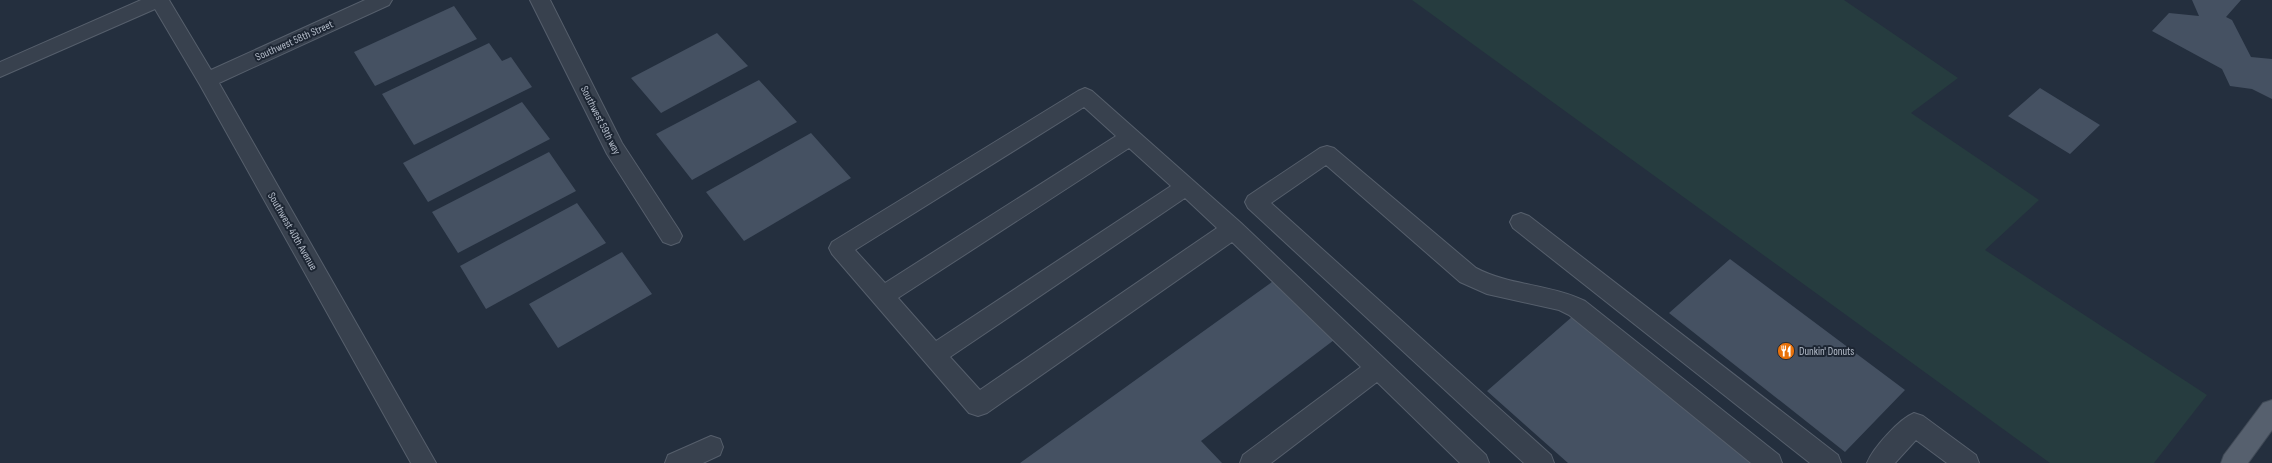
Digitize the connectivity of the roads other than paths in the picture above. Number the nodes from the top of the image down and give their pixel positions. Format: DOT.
graph roads {
  1 [pos="159,0"];
  2 [pos="382,0"];
  3 [pos="540,0"];
  4 [pos="0,70"];
  5 [pos="207,80"];
  6 [pos="1130,137"];
  7 [pos="1185,186"];
  8 [pos="1520,222"];
  9 [pos="1233,230"];
  10 [pos="671,236"];
  11 [pos="883,296"];
  12 [pos="934,355"];
  13 [pos="1378,367"];
  14 [pos="2272,411"];
  15 [pos="711,447"];
  16 [pos="424,463"];
  17 [pos="677,463"];
  18 [pos="1252,463"];
  19 [pos="1477,463"];
  20 [pos="1542,463"];
  21 [pos="1770,463"];
  22 [pos="1829,463"];
  23 [pos="1879,463"];
  24 [pos="1966,463"];
  25 [pos="2233,463"];
  1 -- 4 [label="street"];
  1 -- 5 [label="street, Southwest 40th Avenue"];
  2 -- 5 [label="street, Southwest 58th Street"];
  3 -- 10 [label="street, Southwest 59th way"];
  5 -- 16 [label="street, Southwest 40th Avenue"];
  6 -- 7 [label="street"];
  6 -- 11 [label="street"];
  6 -- 11 [label="street"];
  7 -- 9 [label="street"];
  7 -- 12 [label="street"];
  8 -- 22 [label="street"];
  9 -- 12 [label="street"];
  9 -- 13 [label="street"];
  11 -- 12 [label="street"];
  13 -- 18 [label="street"];
  13 -- 19 [label="street"];
  14 -- 25 [label="main road"];
  15 -- 17 [label="street"];
  20 -- 21 [label="street"];
  23 -- 24 [label="street"];
}
